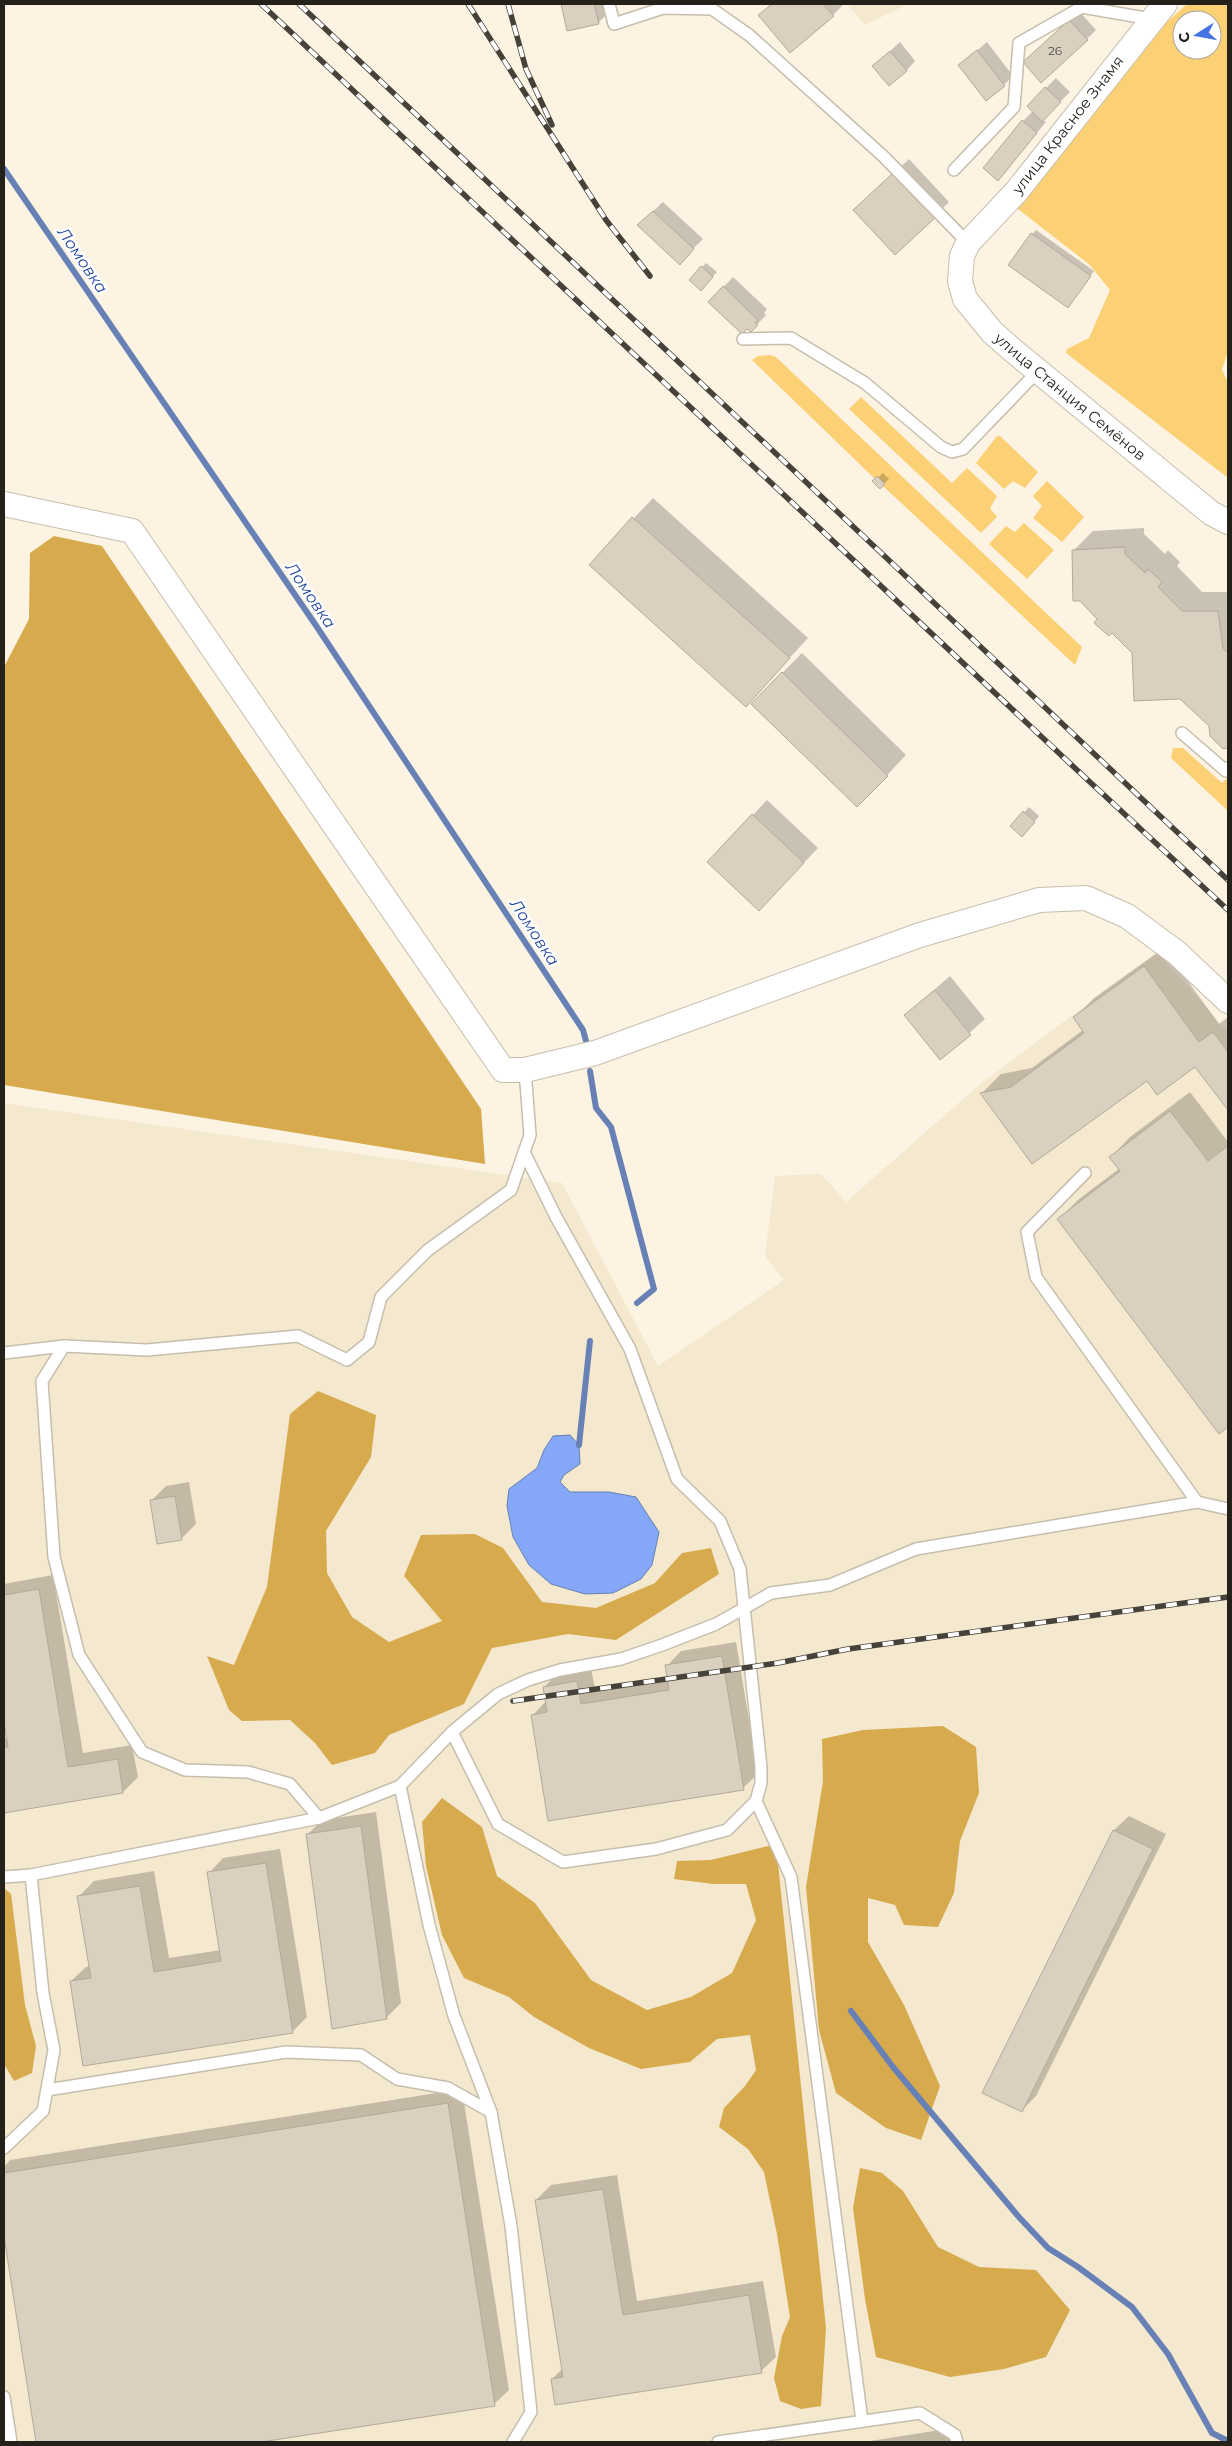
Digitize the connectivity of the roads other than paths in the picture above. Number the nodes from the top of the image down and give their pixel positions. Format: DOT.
graph roads {
  1 [pos="609,4"];
  2 [pos="1158,12"];
  3 [pos="954,170"];
  4 [pos="968,243"];
  5 [pos="743,339"];
  6 [pos="1038,372"];
  7 [pos="4,504"];
  8 [pos="1228,522"];
  9 [pos="1182,733"];
  10 [pos="1228,768"];
  11 [pos="1228,1001"];
  12 [pos="525,1070"];
  13 [pos="524,1152"];
  14 [pos="1085,1173"];
  15 [pos="64,1346"];
  16 [pos="4,1353"];
  17 [pos="1197,1502"];
  18 [pos="1228,1509"];
  19 [pos="745,1609"];
  20 [pos="452,1732"];
  21 [pos="400,1786"];
  22 [pos="756,1802"];
  23 [pos="319,1818"];
  24 [pos="31,1875"];
  25 [pos="4,1877"];
  26 [pos="47,2090"];
  27 [pos="491,2112"];
  28 [pos="4,2148"];
  29 [pos="4,2397"];
  30 [pos="862,2422"];
  31 [pos="11,2442"];
  32 [pos="515,2442"];
  33 [pos="718,2442"];
  34 [pos="957,2442"];
  1 -- 4 [label="lane"];
  2 -- 3 [label="lane"];
  2 -- 4 [label="street, улица Красное Знамя"];
  4 -- 6 [label="street, улица Станция Семёнов"];
  5 -- 6 [label="lane"];
  6 -- 8 [label="street, улица Станция Семёнов"];
  7 -- 12 [label="street"];
  9 -- 10 [label="lane"];
  11 -- 12 [label="street"];
  12 -- 13 [label="lane"];
  13 -- 15 [label="lane"];
  13 -- 19 [label="lane"];
  14 -- 17 [label="lane"];
  15 -- 16 [label="lane"];
  15 -- 23 [label="lane"];
  17 -- 18 [label="lane"];
  17 -- 19 [label="lane"];
  19 -- 20 [label="lane"];
  19 -- 22 [label="lane"];
  20 -- 21 [label="lane"];
  20 -- 22 [label="lane"];
  21 -- 23 [label="lane"];
  21 -- 27 [label="lane"];
  22 -- 30 [label="lane"];
  23 -- 24 [label="lane"];
  24 -- 25 [label="lane"];
  24 -- 26 [label="lane"];
  26 -- 27 [label="lane"];
  26 -- 28 [label="lane"];
  27 -- 32 [label="lane"];
  29 -- 31 [label="lane"];
  30 -- 33 [label="lane"];
  30 -- 34 [label="lane"];
}
